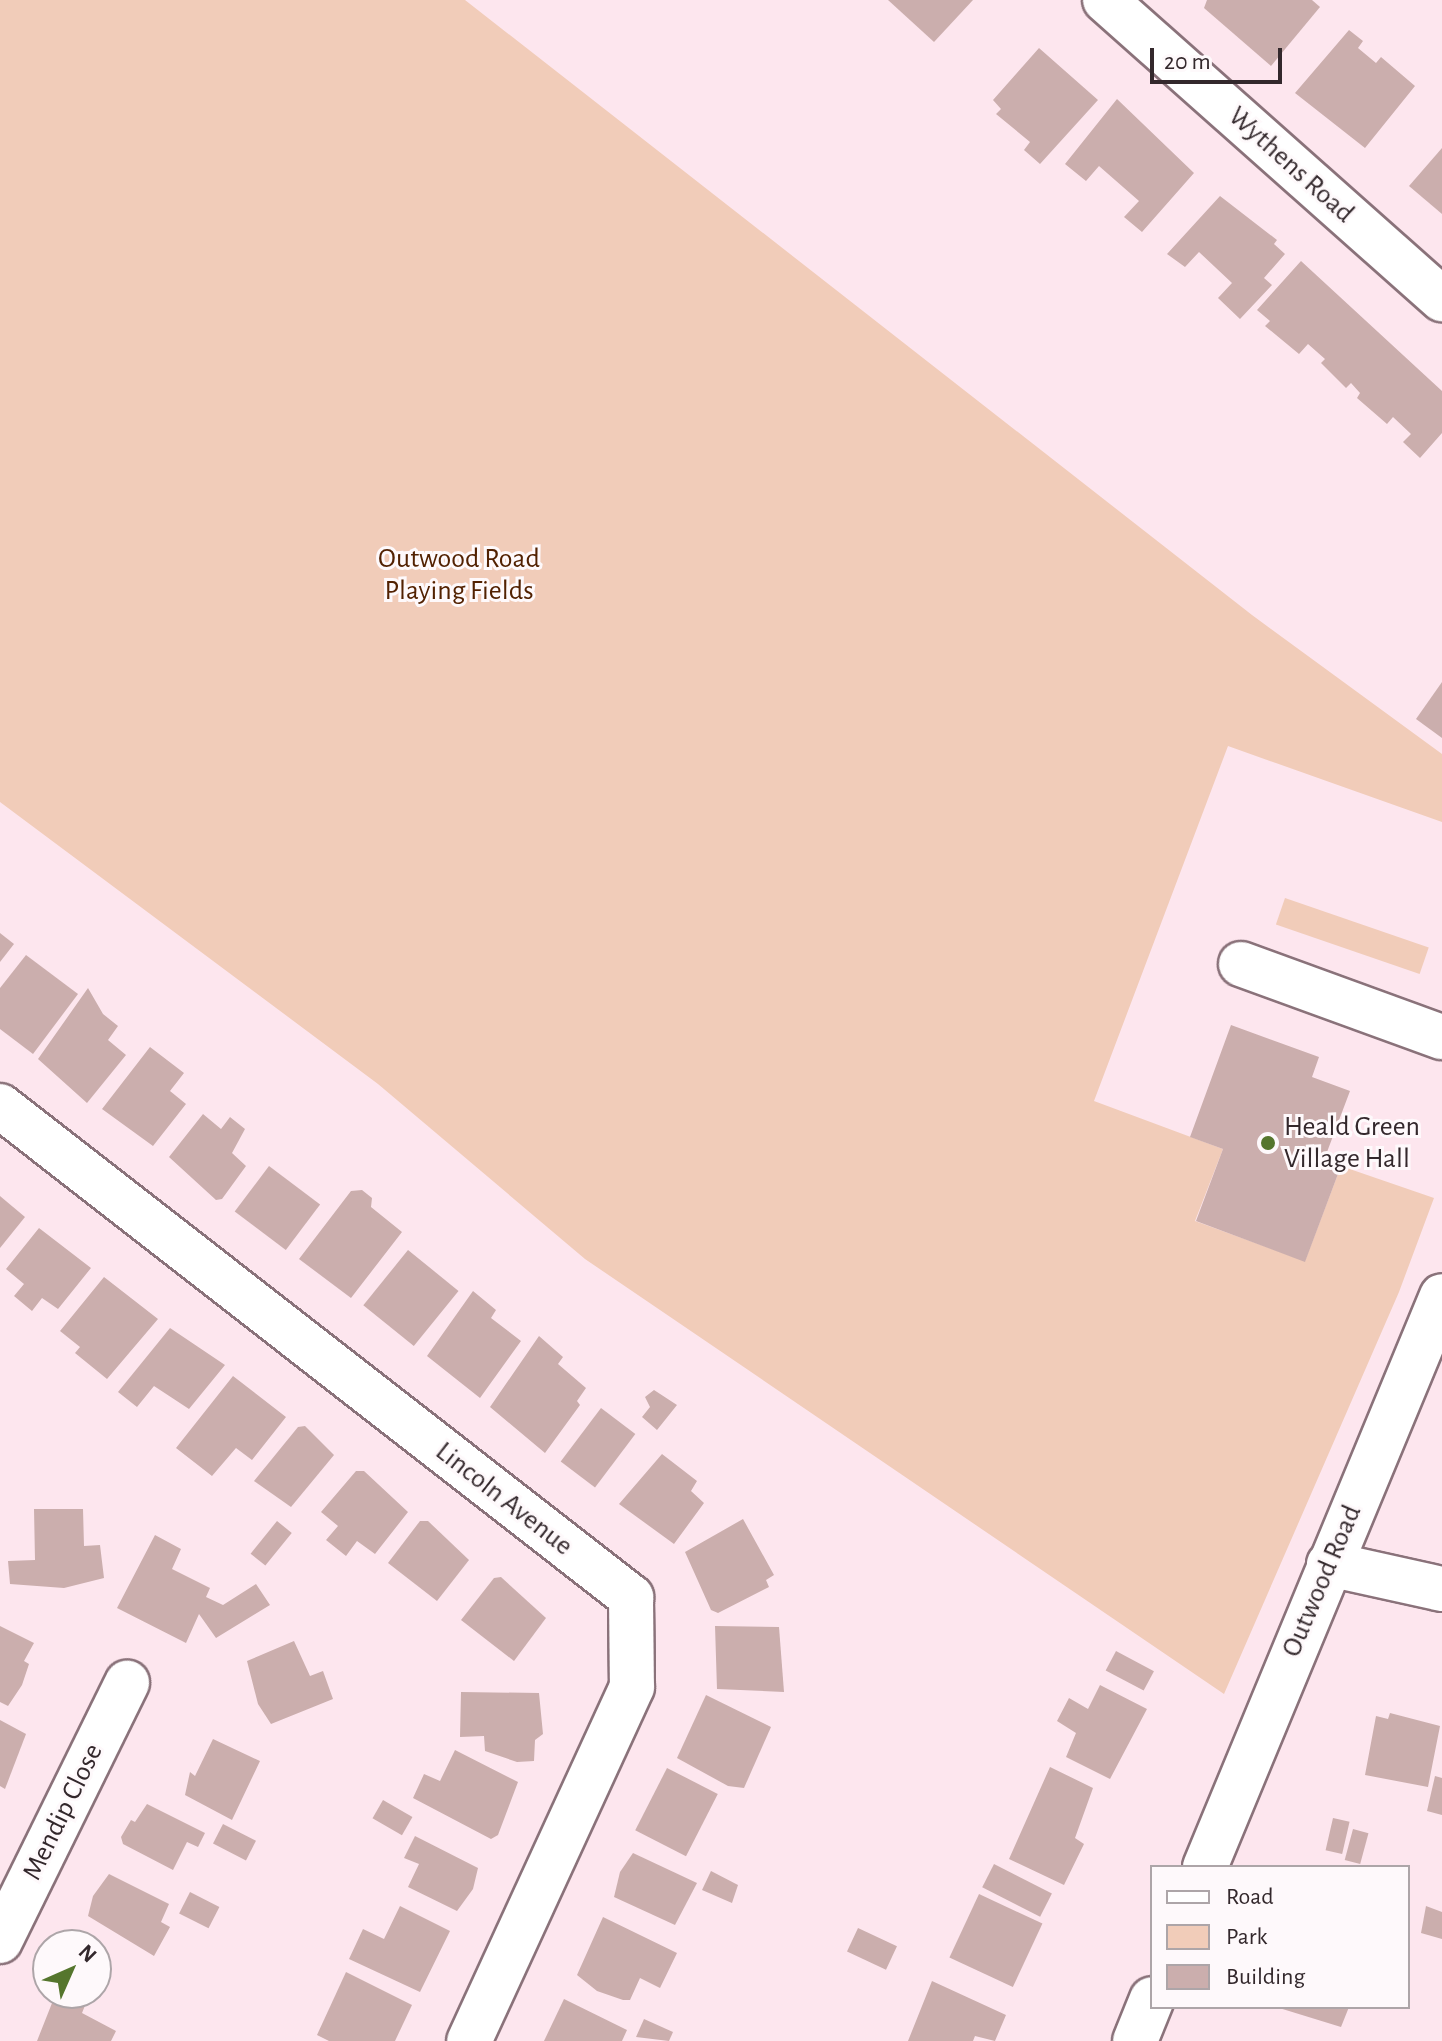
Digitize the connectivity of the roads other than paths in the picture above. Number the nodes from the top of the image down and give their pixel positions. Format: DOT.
graph roads {
  1 [pos="1105,0"];
  2 [pos="1442,299"];
  3 [pos="1241,964"];
  4 [pos="1442,1037"];
  5 [pos="0,1106"];
  6 [pos="1442,1296"];
  7 [pos="1329,1564"];
  8 [pos="1442,1589"];
  9 [pos="127,1683"];
  10 [pos="1206,1865"];
  11 [pos="0,1941"];
  12 [pos="1150,2004"];
  13 [pos="469,2041"];
  14 [pos="1135,2041"];
  1 -- 2 [label="street, Wythens Road"];
  3 -- 4 [label="street"];
  5 -- 13 [label="street, Lincoln Avenue"];
  6 -- 7 [label="street, Outwood Road"];
  7 -- 8 [label="street"];
  7 -- 10 [label="street, Outwood Road"];
  9 -- 11 [label="street, Mendip Close"];
  12 -- 14 [label="street"];
}
